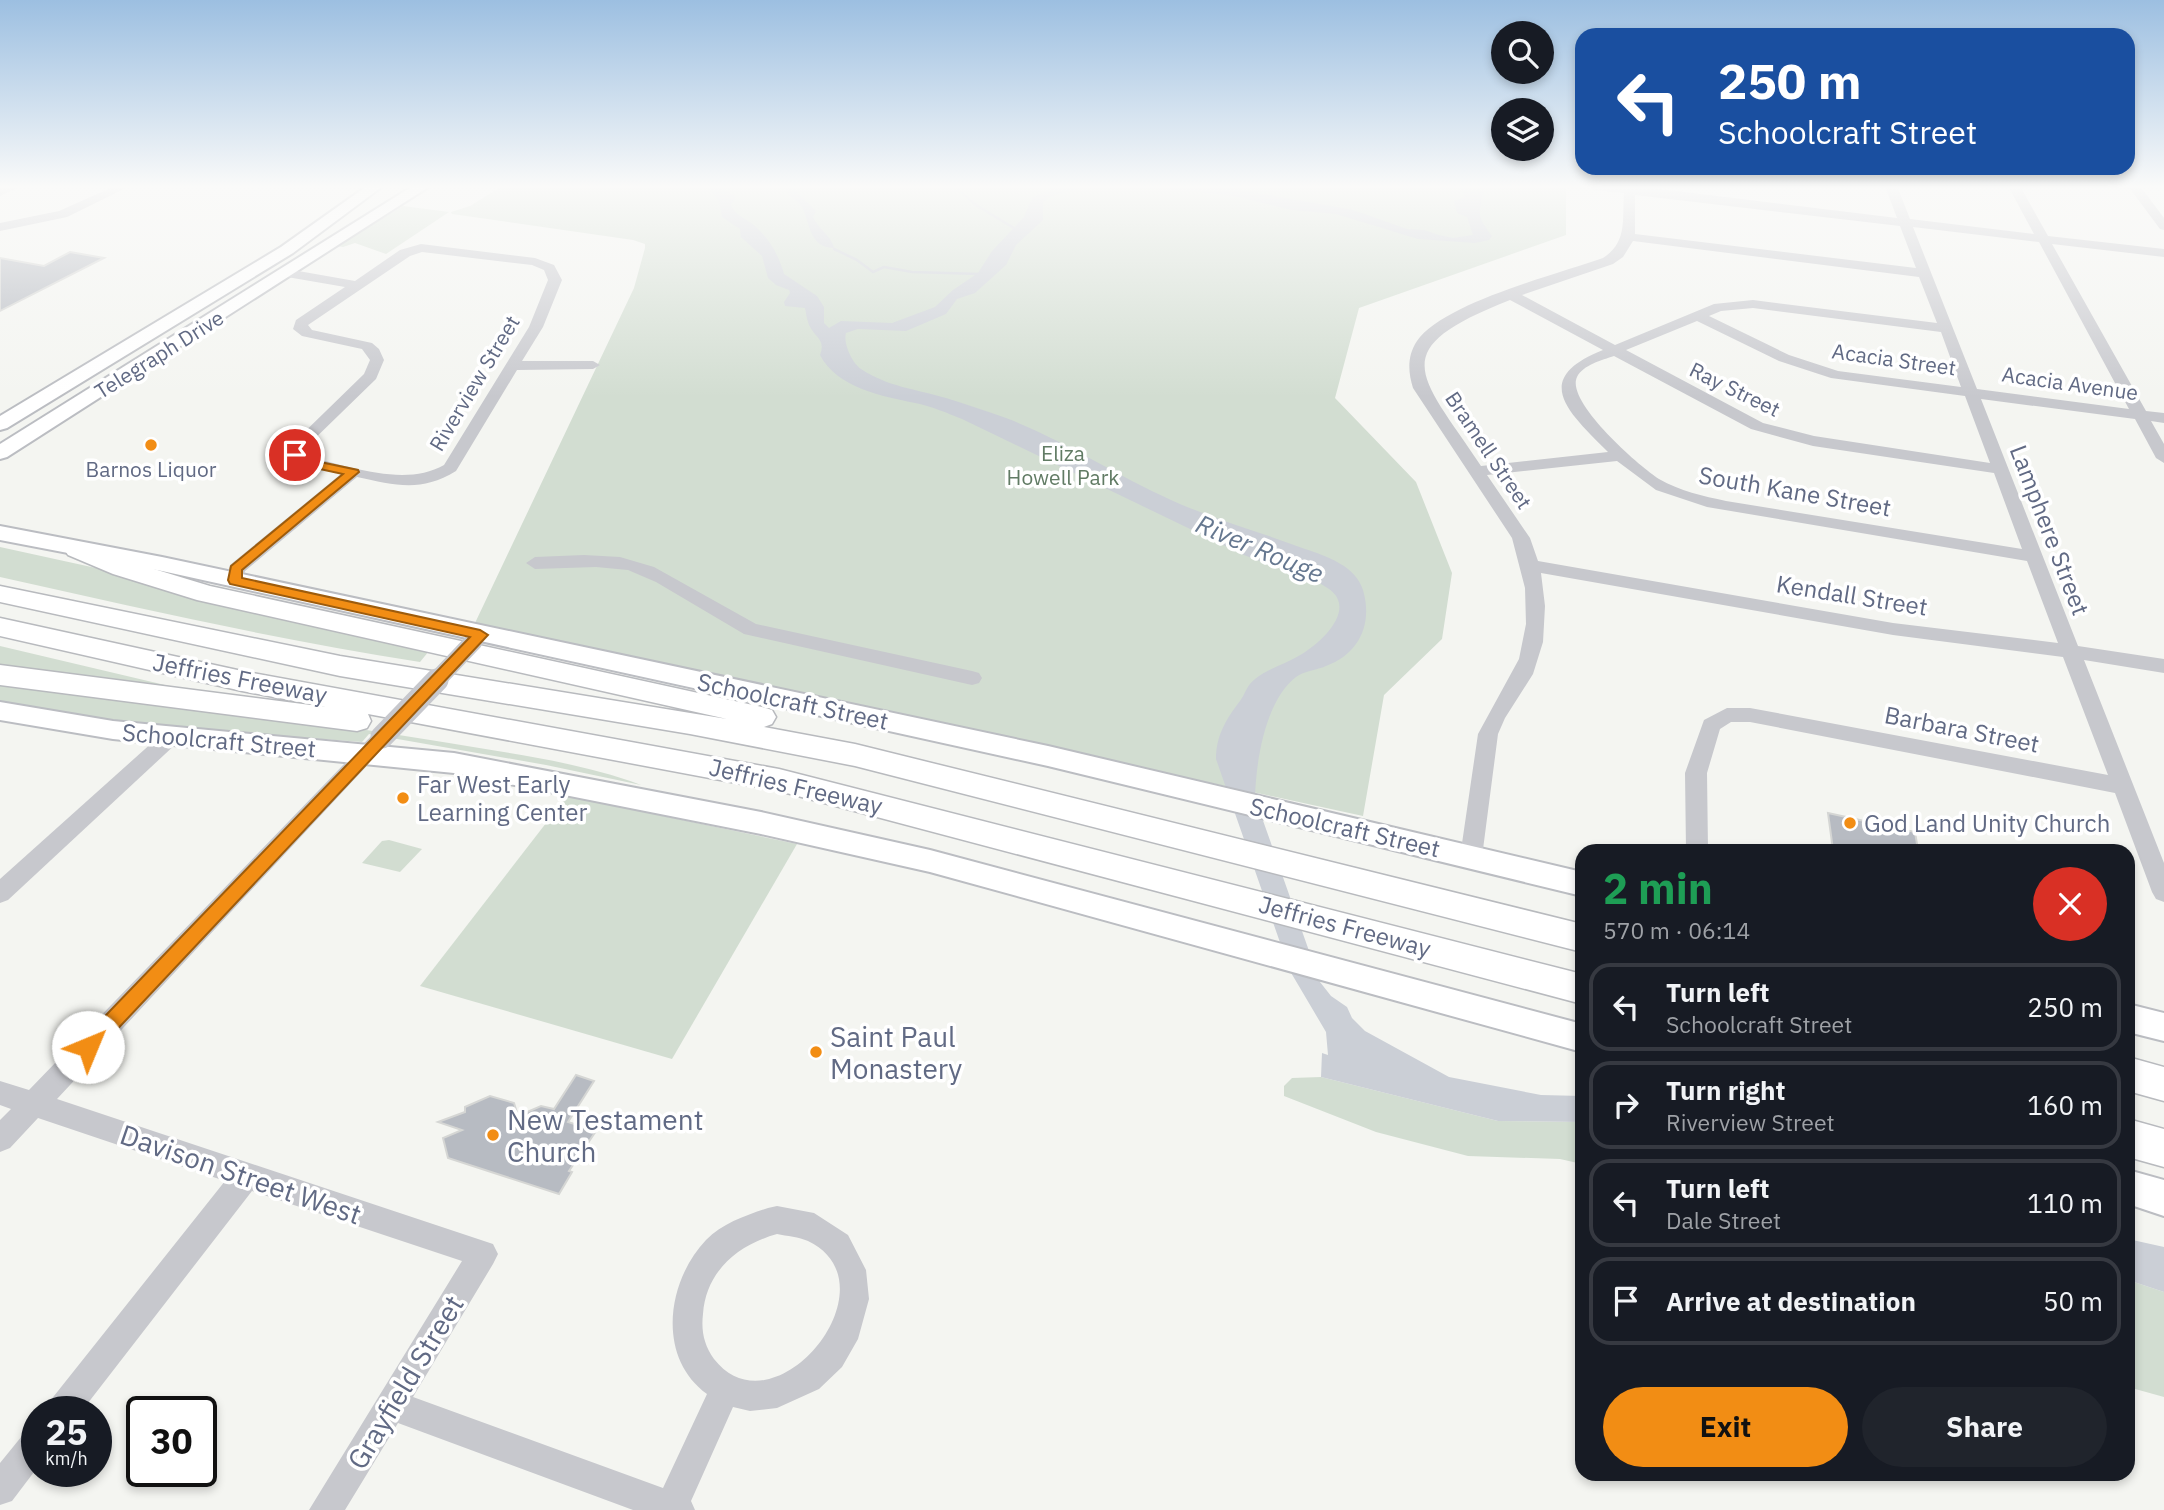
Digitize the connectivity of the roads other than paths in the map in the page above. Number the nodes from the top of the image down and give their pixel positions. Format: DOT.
graph roads {
  1 [pos="252,256"];
  2 [pos="277,256"];
  3 [pos="294,256"];
  4 [pos="313,256"];
  5 [pos="400,256"];
  6 [pos="495,256"];
  7 [pos="1618,256"];
  8 [pos="1788,256"];
  9 [pos="1917,256"];
  10 [pos="2053,256"];
  11 [pos="287,273"];
  12 [pos="1923,273"];
  13 [pos="357,285"];
  14 [pos="1513,296"];
  15 [pos="1698,316"];
  16 [pos="1947,329"];
  17 [pos="1614,350"];
  18 [pos="593,365"];
  19 [pos="513,366"];
  20 [pos="1970,391"];
  21 [pos="0,408"];
  22 [pos="2140,414"];
  23 [pos="2164,418"];
  24 [pos="2,431"];
  25 [pos="0,453"];
  26 [pos="1619,456"];
  27 [pos="2164,458"];
  28 [pos="2000,469"];
  29 [pos="1476,471"];
  30 [pos="353,472"];
  31 [pos="0,533"];
  32 [pos="77,549"];
  33 [pos="2032,556"];
  34 [pos="535,563"];
  35 [pos="1532,566"];
  36 [pos="234,580"];
  37 [pos="0,594"];
  38 [pos="0,627"];
  39 [pos="477,638"];
  40 [pos="2068,650"];
  41 [pos="2164,666"];
  42 [pos="0,675"];
  43 [pos="972,678"];
  44 [pos="0,711"];
  45 [pos="171,737"];
  46 [pos="374,744"];
  47 [pos="855,755"];
  48 [pos="673,758"];
  49 [pos="2121,786"];
  50 [pos="1379,835"];
  51 [pos="1697,844"];
  52 [pos="1471,858"];
  53 [pos="1575,882"];
  54 [pos="0,892"];
  55 [pos="2164,892"];
  56 [pos="1575,936"];
  57 [pos="1575,987"];
  58 [pos="1467,1006"];
  59 [pos="2135,1020"];
  60 [pos="2164,1027"];
  61 [pos="1575,1036"];
  62 [pos="2135,1075"];
  63 [pos="2135,1076"];
  64 [pos="2164,1077"];
  65 [pos="2164,1084"];
  66 [pos="0,1093"];
  67 [pos="33,1104"];
  68 [pos="0,1139"];
  69 [pos="247,1175"];
  70 [pos="2135,1189"];
  71 [pos="2164,1198"];
  72 [pos="483,1254"];
  73 [pos="725,1389"];
  74 [pos="74,1396"];
  75 [pos="392,1405"];
  76 [pos="21,1463"];
  77 [pos="0,1489"];
  78 [pos="673,1509"];
  79 [pos="327,1510"];
  1 -- 21 [label="main road, Telegraph Drive"];
  2 -- 24 [label="main road"];
  3 -- 24 [label="main road"];
  4 -- 11 [label="main road, Telegraph Drive"];
  5 -- 13 [label="street, Riverview Street"];
  6 -- 19 [label="street, Riverview Street"];
  7 -- 14 [label="street, Bramell Street"];
  8 -- 12 [label="street"];
  9 -- 12 [label="street, Lamphere Street"];
  10 -- 22 [label="street"];
  11 -- 13 [label="street"];
  11 -- 25 [label="main road, Telegraph Drive"];
  12 -- 16 [label="street, Lamphere Street"];
  13 -- 30 [label="street, Riverview Street"];
  14 -- 17 [label="street, Ray Street"];
  14 -- 29 [label="street, Bramell Street"];
  15 -- 16 [label="street"];
  15 -- 17 [label="street"];
  15 -- 20 [label="street, Acacia Street"];
  16 -- 20 [label="street, Lamphere Street"];
  17 -- 26 [label="street, South Kane Street"];
  17 -- 28 [label="street, Ray Street"];
  18 -- 19 [label="street"];
  19 -- 30 [label="street, Riverview Street"];
  20 -- 22 [label="street, Acacia Avenue"];
  20 -- 28 [label="street, Lamphere Street"];
  22 -- 23 [label="street, Acacia Avenue"];
  22 -- 27 [label="street"];
  26 -- 29 [label="street"];
  26 -- 33 [label="street, South Kane Street"];
  28 -- 33 [label="street, Lamphere Street"];
  29 -- 35 [label="street, Bramell Street"];
  30 -- 36 [label="street"];
  31 -- 32 [label="main road, Schoolcraft Street"];
  32 -- 36 [label="main road, Schoolcraft Street"];
  32 -- 47 [label="highway"];
  33 -- 40 [label="street, Lamphere Street"];
  34 -- 43 [label="street"];
  35 -- 40 [label="street, Kendall Street"];
  35 -- 52 [label="street, Bramell Street"];
  36 -- 39 [label="main road, Schoolcraft Street"];
  37 -- 47 [label="highway, Jeffries Freeway"];
  38 -- 48 [label="highway, Jeffries Freeway"];
  39 -- 46 [label="street, bridge"];
  39 -- 50 [label="main road, Schoolcraft Street"];
  40 -- 41 [label="street, Kendall Street"];
  40 -- 49 [label="street, Lamphere Street"];
  42 -- 48 [label="highway"];
  44 -- 45 [label="main road, Schoolcraft Street"];
  45 -- 46 [label="main road, Schoolcraft Street"];
  45 -- 54 [label="street"];
  46 -- 58 [label="main road, Schoolcraft Street"];
  46 -- 67 [label="street"];
  47 -- 56 [label="highway, Jeffries Freeway"];
  48 -- 57 [label="highway, Jeffries Freeway"];
  49 -- 51 [label="street, Barbara Street"];
  49 -- 55 [label="street, Lamphere Street"];
  50 -- 52 [label="main road, Schoolcraft Street"];
  52 -- 53 [label="main road, Schoolcraft Street"];
  58 -- 61 [label="main road, Schoolcraft Street"];
  59 -- 60 [label="main road"];
  62 -- 64 [label="highway"];
  63 -- 65 [label="highway"];
  66 -- 67 [label="street, Davison Street West"];
  67 -- 68 [label="street"];
  67 -- 69 [label="street, Davison Street West"];
  69 -- 72 [label="street, Davison Street West"];
  69 -- 74 [label="street"];
  70 -- 71 [label="main road"];
  72 -- 75 [label="street, Grayfield Street"];
  73 -- 73 [label="street"];
  73 -- 78 [label="street"];
  75 -- 78 [label="street"];
  75 -- 79 [label="street, Grayfield Street"];
  76 -- 77 [label="street"];
}
